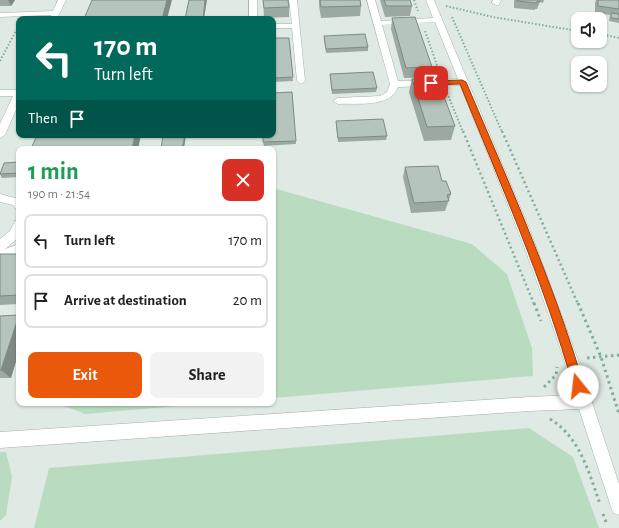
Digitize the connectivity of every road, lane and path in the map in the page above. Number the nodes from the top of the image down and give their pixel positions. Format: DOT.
graph roads {
  1 [pos="62,0"];
  2 [pos="253,0"];
  3 [pos="293,0"];
  4 [pos="372,0"];
  5 [pos="414,0"];
  6 [pos="431,2"];
  7 [pos="444,3"];
  8 [pos="447,6"];
  9 [pos="0,15"];
  10 [pos="54,16"];
  11 [pos="253,16"];
  12 [pos="437,20"];
  13 [pos="422,21"];
  14 [pos="378,23"];
  15 [pos="276,26"];
  16 [pos="296,26"];
  17 [pos="571,30"];
  18 [pos="16,31"];
  19 [pos="607,35"];
  20 [pos="619,38"];
  21 [pos="0,61"];
  22 [pos="301,81"];
  23 [pos="443,82"];
  24 [pos="462,82"];
  25 [pos="394,84"];
  26 [pos="0,93"];
  27 [pos="16,93"];
  28 [pos="16,100"];
  29 [pos="338,101"];
  30 [pos="0,135"];
  31 [pos="0,198"];
  32 [pos="16,202"];
  33 [pos="16,232"];
  34 [pos="0,246"];
  35 [pos="16,250"];
  36 [pos="0,255"];
  37 [pos="542,326"];
  38 [pos="619,355"];
  39 [pos="601,357"];
  40 [pos="588,358"];
  41 [pos="557,361"];
  42 [pos="538,390"];
  43 [pos="583,402"];
  44 [pos="619,414"];
  45 [pos="548,418"];
  46 [pos="0,440"];
  47 [pos="619,507"];
  48 [pos="606,522"];
  1 -- 10 [label="street"];
  2 -- 11 [label="street"];
  3 -- 16 [label="street"];
  4 -- 14 [label="street"];
  5 -- 13 [label="path"];
  6 -- 8 [label="path"];
  6 -- 12 [label="street"];
  7 -- 8 [label="path"];
  8 -- 17 [label="path"];
  8 -- 39 [label="path"];
  9 -- 10 [label="street"];
  12 -- 13 [label="street"];
  12 -- 24 [label="street"];
  13 -- 14 [label="street"];
  13 -- 23 [label="path"];
  14 -- 25 [label="street"];
  15 -- 16 [label="street"];
  16 -- 22 [label="street"];
  18 -- 21 [label="path"];
  19 -- 20 [label="path"];
  23 -- 24 [label="street"];
  23 -- 25 [label="street"];
  23 -- 37 [label="path"];
  24 -- 43 [label="street"];
  25 -- 29 [label="street"];
  26 -- 27 [label="street"];
  28 -- 30 [label="street"];
  31 -- 32 [label="street"];
  33 -- 34 [label="street"];
  35 -- 36 [label="street"];
  38 -- 39 [label="path"];
  39 -- 40 [label="path"];
  39 -- 44 [label="path"];
  41 -- 42 [label="path"];
  43 -- 46 [label="street"];
  43 -- 47 [label="street"];
  45 -- 48 [label="path"];
}
